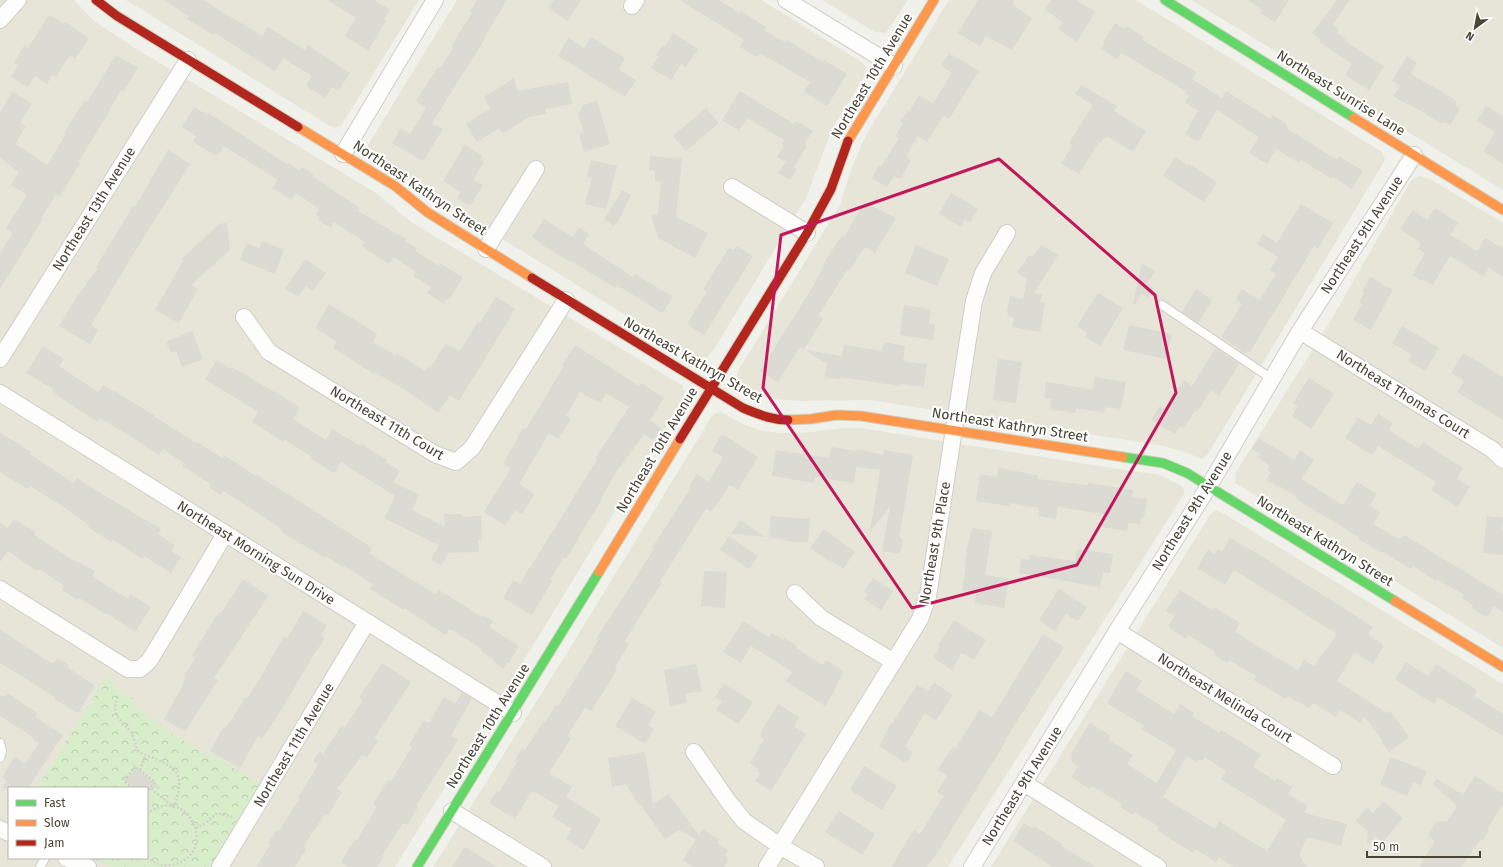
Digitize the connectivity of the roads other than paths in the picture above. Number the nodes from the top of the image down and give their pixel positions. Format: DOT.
graph roads {
  1 [pos="18,0"];
  2 [pos="96,0"];
  3 [pos="435,0"];
  4 [pos="786,0"];
  5 [pos="934,0"];
  6 [pos="1165,0"];
  7 [pos="0,20"];
  8 [pos="188,60"];
  9 [pos="894,66"];
  10 [pos="343,154"];
  11 [pos="1414,155"];
  12 [pos="536,169"];
  13 [pos="732,187"];
  14 [pos="1503,210"];
  15 [pos="807,233"];
  16 [pos="1007,233"];
  17 [pos="486,249"];
  18 [pos="566,300"];
  19 [pos="1162,305"];
  20 [pos="244,317"];
  21 [pos="1300,331"];
  22 [pos="0,359"];
  23 [pos="1272,379"];
  24 [pos="710,388"];
  25 [pos="0,393"];
  26 [pos="955,430"];
  27 [pos="1503,460"];
  28 [pos="1209,486"];
  29 [pos="225,534"];
  30 [pos="0,589"];
  31 [pos="795,593"];
  32 [pos="367,622"];
  33 [pos="1117,631"];
  34 [pos="894,662"];
  35 [pos="1503,668"];
  36 [pos="513,713"];
  37 [pos="0,743"];
  38 [pos="694,752"];
  39 [pos="0,758"];
  40 [pos="1333,766"];
  41 [pos="1024,783"];
  42 [pos="452,811"];
  43 [pos="780,846"];
  44 [pos="68,859"];
  45 [pos="88,867"];
  46 [pos="220,867"];
  47 [pos="417,867"];
  48 [pos="543,867"];
  49 [pos="767,867"];
  50 [pos="816,867"];
  51 [pos="972,867"];
  52 [pos="1158,867"];
  1 -- 7 [label="street"];
  2 -- 8 [label="street, Northeast Kathryn Street"];
  3 -- 10 [label="street"];
  4 -- 9 [label="street"];
  5 -- 9 [label="street, Northeast 10th Avenue"];
  6 -- 11 [label="street, Northeast Sunrise Lane"];
  8 -- 10 [label="street, Northeast Kathryn Street"];
  8 -- 22 [label="street, Northeast 13th Avenue"];
  9 -- 15 [label="street, Northeast 10th Avenue"];
  10 -- 17 [label="street, Northeast Kathryn Street"];
  11 -- 14 [label="street, Northeast Sunrise Lane"];
  11 -- 21 [label="street, Northeast 9th Avenue"];
  12 -- 17 [label="street"];
  13 -- 15 [label="street"];
  15 -- 24 [label="street, Northeast 10th Avenue"];
  16 -- 26 [label="street, Northeast 9th Place"];
  17 -- 18 [label="street, Northeast Kathryn Street"];
  18 -- 20 [label="street, Northeast 11th Court"];
  18 -- 24 [label="street, Northeast Kathryn Street"];
  19 -- 23 [label="lane"];
  21 -- 23 [label="street, Northeast 9th Avenue"];
  21 -- 27 [label="street, Northeast Thomas Court"];
  23 -- 28 [label="street, Northeast 9th Avenue"];
  24 -- 26 [label="street, Northeast Kathryn Street"];
  24 -- 36 [label="street, Northeast 10th Avenue"];
  25 -- 29 [label="street, Northeast Morning Sun Drive"];
  26 -- 28 [label="street, Northeast Kathryn Street"];
  26 -- 34 [label="street, Northeast 9th Place"];
  28 -- 33 [label="street, Northeast 9th Avenue"];
  28 -- 35 [label="street, Northeast Kathryn Street"];
  29 -- 30 [label="street"];
  29 -- 32 [label="street, Northeast Morning Sun Drive"];
  31 -- 34 [label="street"];
  32 -- 36 [label="street, Northeast Morning Sun Drive"];
  32 -- 46 [label="street, Northeast 11th Avenue"];
  33 -- 40 [label="street, Northeast Melinda Court"];
  33 -- 41 [label="street, Northeast 9th Avenue"];
  34 -- 43 [label="street, Northeast 9th Place"];
  36 -- 42 [label="street, Northeast 10th Avenue"];
  37 -- 39 [label="lane"];
  38 -- 43 [label="street"];
  41 -- 51 [label="street, Northeast 9th Avenue"];
  41 -- 52 [label="street"];
  42 -- 47 [label="street, Northeast 10th Avenue"];
  42 -- 48 [label="street"];
  43 -- 49 [label="street, Northeast 9th Place"];
  43 -- 50 [label="street"];
  44 -- 45 [label="street"];
}
